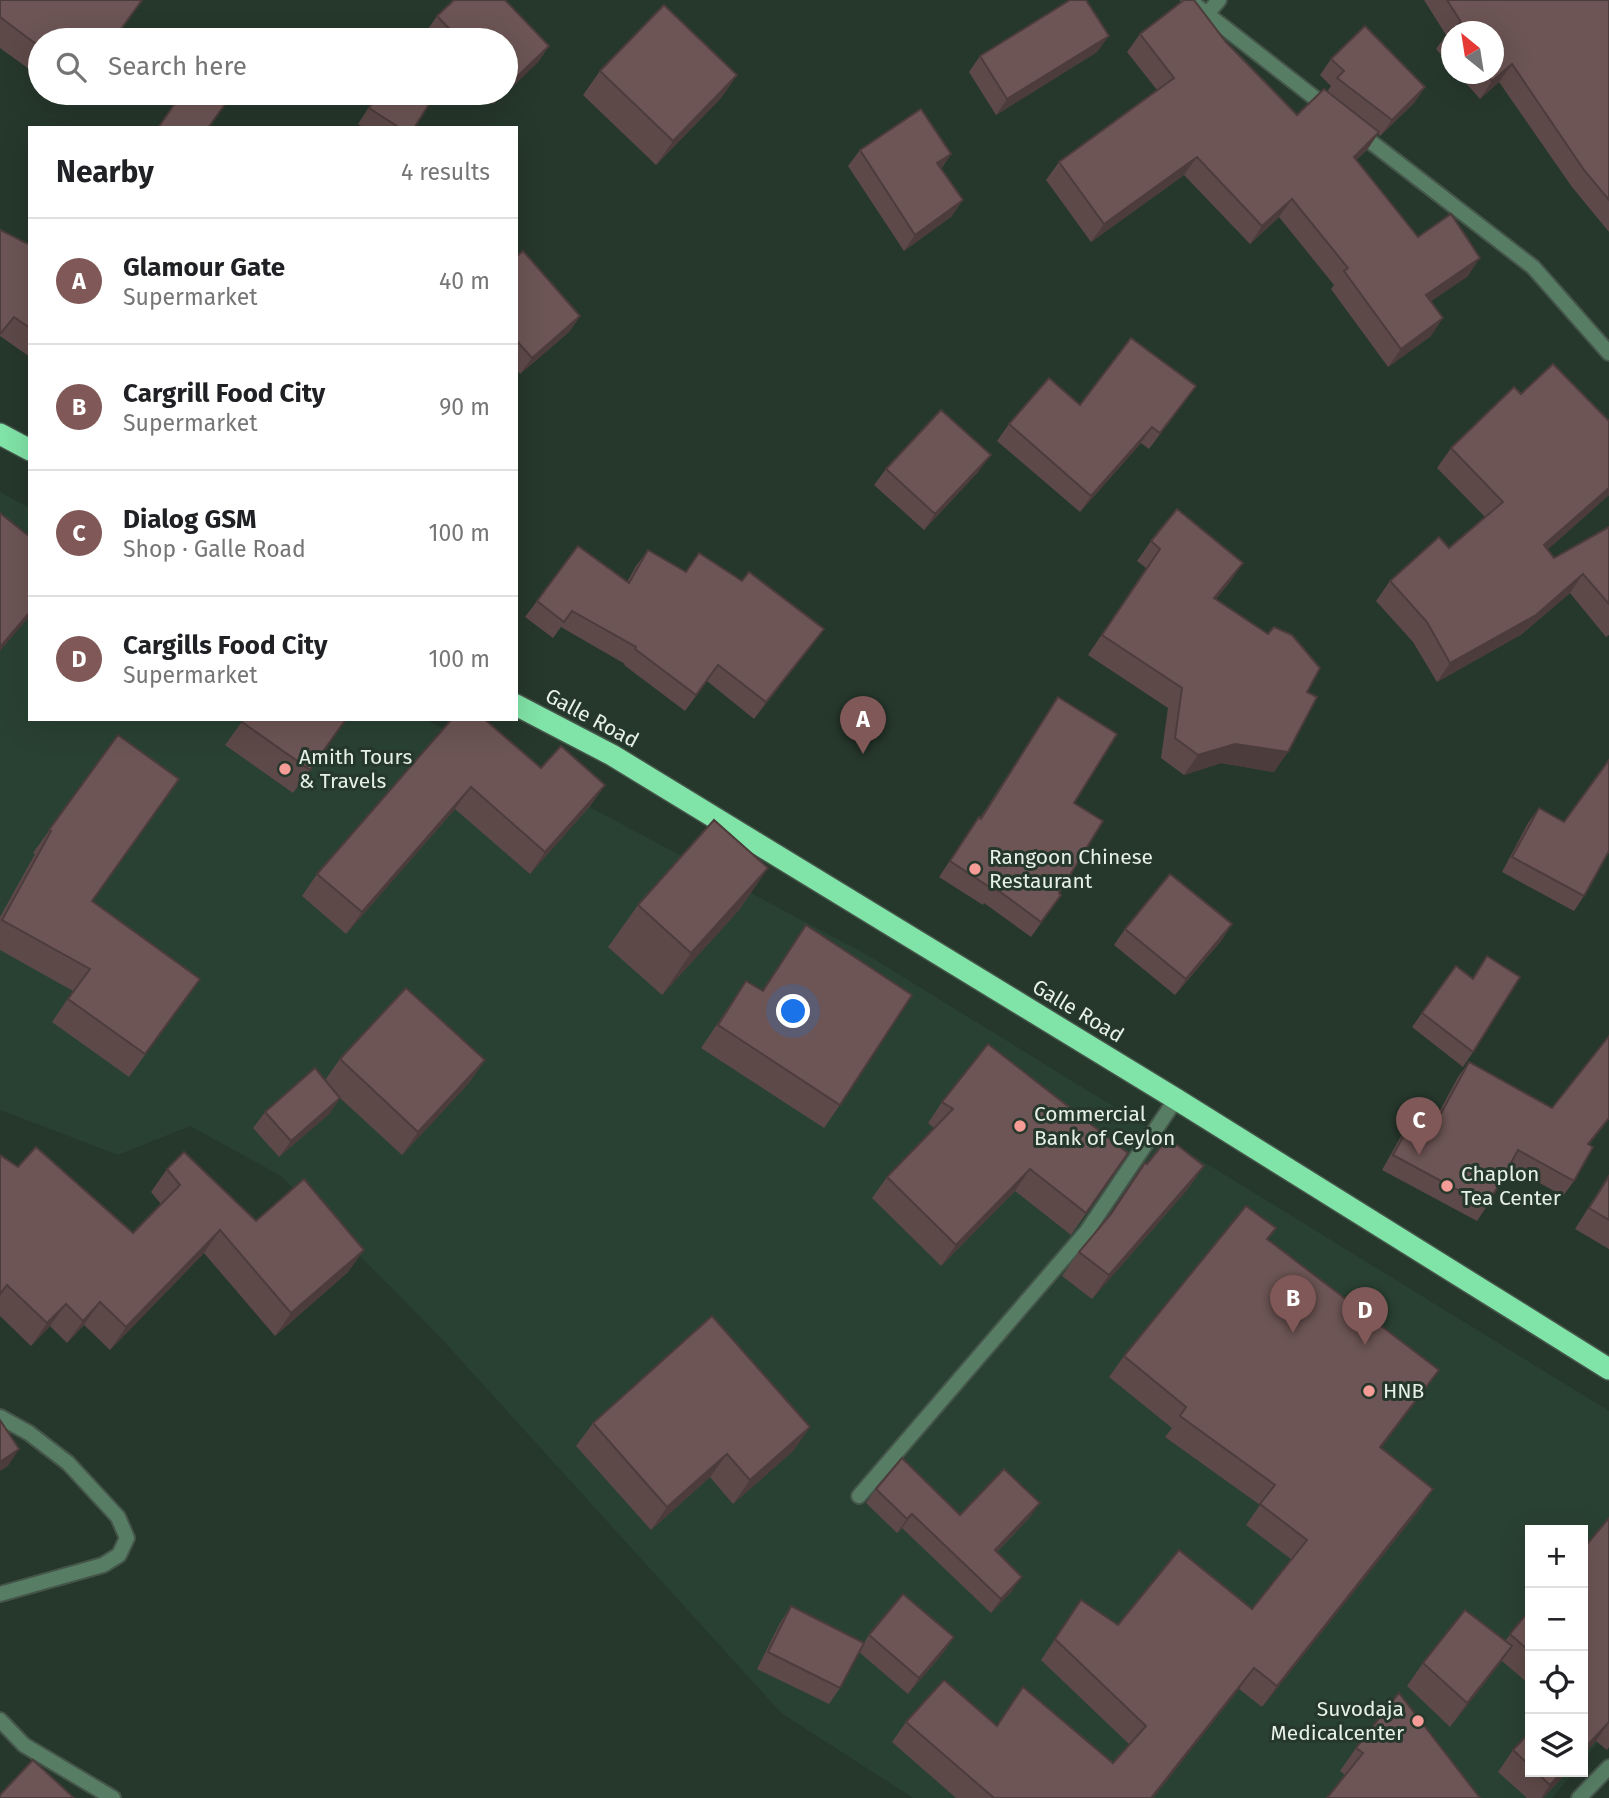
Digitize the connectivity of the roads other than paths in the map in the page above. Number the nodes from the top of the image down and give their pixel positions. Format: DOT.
graph roads {
  1 [pos="1189,0"];
  2 [pos="1219,0"];
  3 [pos="1207,14"];
  4 [pos="1609,353"];
  5 [pos="0,434"];
  6 [pos="28,449"];
  7 [pos="518,706"];
  8 [pos="1176,1099"];
  9 [pos="1609,1369"];
  10 [pos="0,1417"];
  11 [pos="859,1496"];
  12 [pos="0,1594"];
  13 [pos="0,1720"];
  14 [pos="1609,1767"];
  15 [pos="113,1798"];
  16 [pos="1579,1798"];
  1 -- 3 [label="street"];
  2 -- 3 [label="street"];
  3 -- 4 [label="street"];
  5 -- 6 [label="highway"];
  7 -- 8 [label="highway, Galle Road"];
  8 -- 9 [label="highway, Galle Road"];
  8 -- 11 [label="street"];
  10 -- 12 [label="street"];
  13 -- 15 [label="street"];
  14 -- 16 [label="street"];
}
